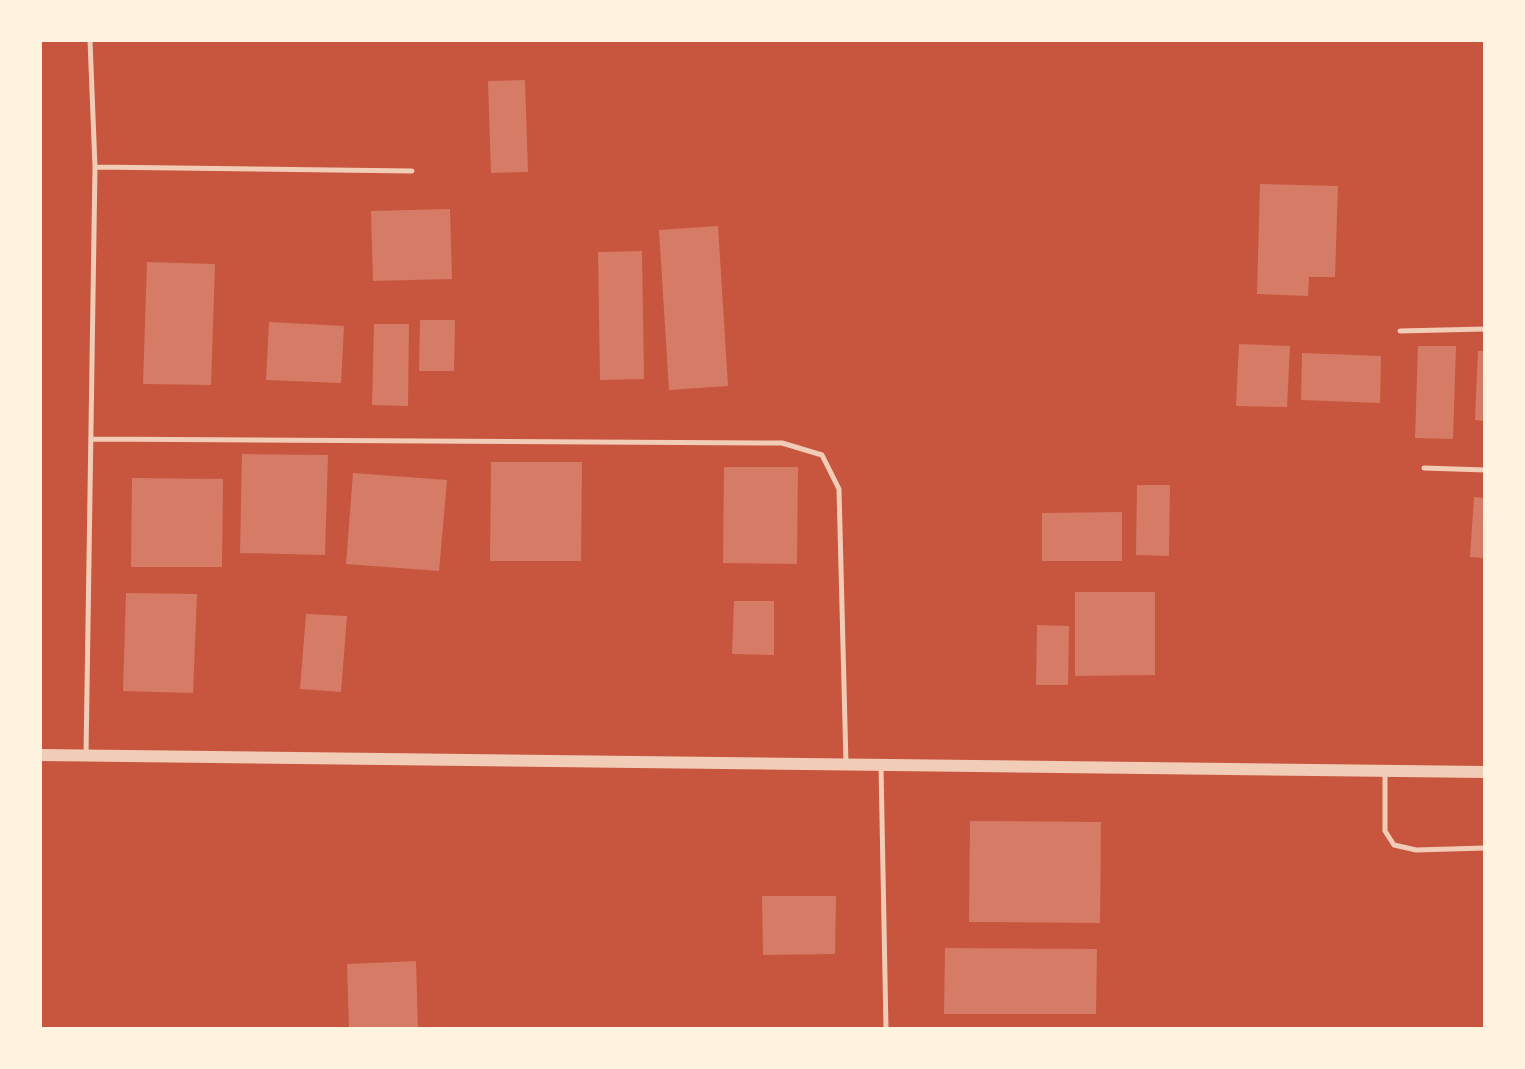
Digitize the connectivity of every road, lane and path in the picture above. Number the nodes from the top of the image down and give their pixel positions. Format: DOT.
graph roads {
  1 [pos="90,40"];
  2 [pos="95,167"];
  3 [pos="412,170"];
  4 [pos="1485,329"];
  5 [pos="1400,331"];
  6 [pos="91,439"];
  7 [pos="1424,468"];
  8 [pos="1485,470"];
  9 [pos="40,755"];
  10 [pos="86,755"];
  11 [pos="846,764"];
  12 [pos="881,765"];
  13 [pos="1385,771"];
  14 [pos="1485,772"];
  15 [pos="1485,848"];
  16 [pos="886,1029"];
  1 -- 2 [label="lane"];
  2 -- 3 [label="lane"];
  2 -- 6 [label="lane"];
  4 -- 5 [label="lane"];
  6 -- 10 [label="lane"];
  6 -- 11 [label="lane"];
  7 -- 8 [label="lane"];
  9 -- 10 [label="street"];
  10 -- 11 [label="street"];
  11 -- 12 [label="street"];
  12 -- 13 [label="street"];
  12 -- 16 [label="lane"];
  13 -- 14 [label="street"];
  13 -- 15 [label="lane"];
}
